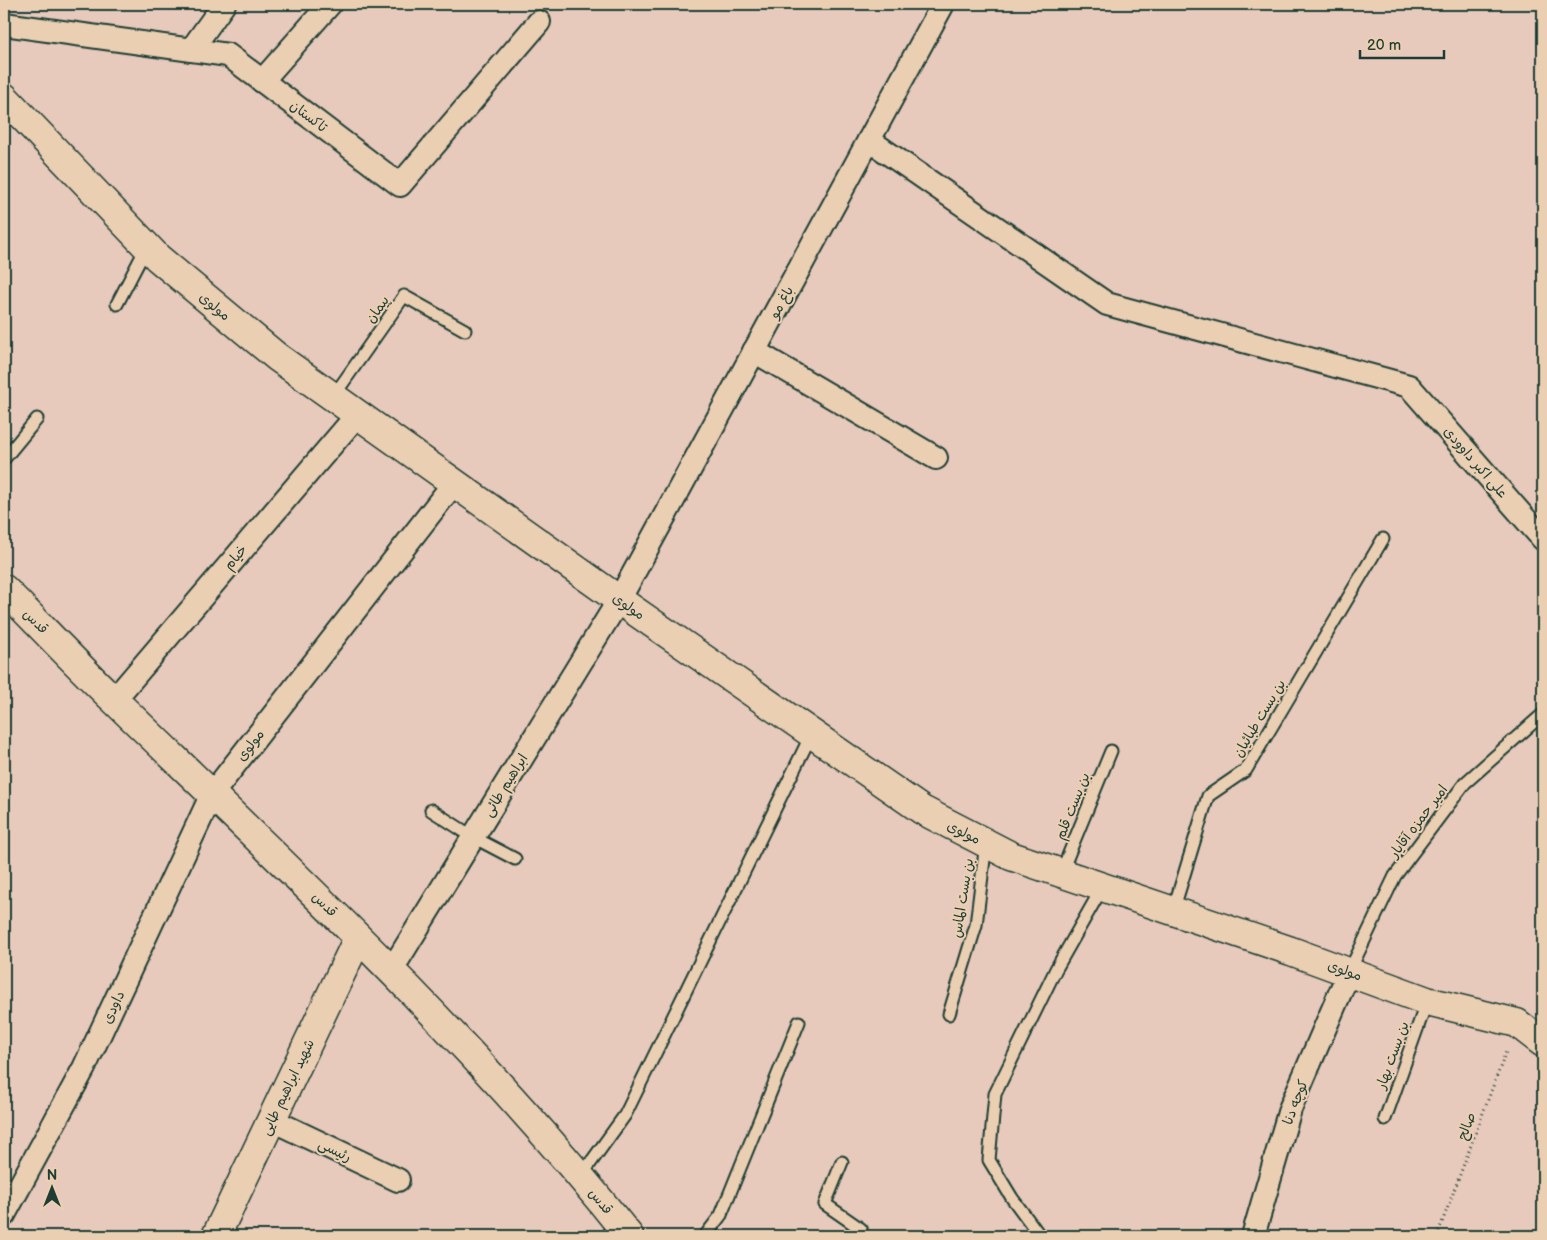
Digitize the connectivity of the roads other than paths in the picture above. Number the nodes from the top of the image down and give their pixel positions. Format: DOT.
graph roads {
  1 [pos="224,4"];
  2 [pos="330,4"];
  3 [pos="943,4"];
  4 [pos="539,22"];
  5 [pos="4,24"];
  6 [pos="191,50"];
  7 [pos="262,81"];
  8 [pos="4,97"];
  9 [pos="869,140"];
  10 [pos="147,246"];
  11 [pos="117,304"];
  12 [pos="465,330"];
  13 [pos="754,351"];
  14 [pos="333,397"];
  15 [pos="358,414"];
  16 [pos="37,419"];
  17 [pos="936,458"];
  18 [pos="4,459"];
  19 [pos="454,483"];
  20 [pos="1383,539"];
  21 [pos="1543,539"];
  22 [pos="4,589"];
  23 [pos="619,600"];
  24 [pos="114,700"];
  25 [pos="1543,714"];
  26 [pos="812,733"];
  27 [pos="1111,751"];
  28 [pos="212,794"];
  29 [pos="431,810"];
  30 [pos="473,837"];
  31 [pos="986,843"];
  32 [pos="515,859"];
  33 [pos="1060,873"];
  34 [pos="1102,887"];
  35 [pos="1173,911"];
  36 [pos="358,938"];
  37 [pos="391,971"];
  38 [pos="1349,972"];
  39 [pos="1427,1001"];
  40 [pos="949,1014"];
  41 [pos="799,1022"];
  42 [pos="1543,1041"];
  43 [pos="1385,1119"];
  44 [pos="272,1120"];
  45 [pos="842,1162"];
  46 [pos="581,1176"];
  47 [pos="398,1180"];
  48 [pos="4,1215"];
  49 [pos="216,1236"];
  50 [pos="629,1236"];
  51 [pos="705,1236"];
  52 [pos="858,1236"];
  53 [pos="1040,1236"];
  54 [pos="1253,1236"];
  1 -- 6 [label="street"];
  2 -- 7 [label="street"];
  3 -- 9 [label="street, باغ مو"];
  4 -- 7 [label="street, تاکستان"];
  5 -- 6 [label="street, تاکستان"];
  6 -- 7 [label="street, تاکستان"];
  8 -- 10 [label="street, مولوی"];
  9 -- 13 [label="street, باغ مو"];
  9 -- 21 [label="street, علی اکبر داوودی"];
  10 -- 11 [label="lane"];
  10 -- 14 [label="street, مولوی"];
  12 -- 14 [label="lane, پیمان"];
  13 -- 17 [label="street"];
  13 -- 23 [label="street, باغ مو"];
  14 -- 15 [label="street, مولوی"];
  15 -- 19 [label="street, مولوی"];
  15 -- 24 [label="street, خیام"];
  16 -- 18 [label="lane"];
  19 -- 23 [label="street, مولوی"];
  19 -- 28 [label="street, مولوی"];
  20 -- 35 [label="lane, بن بست طبائیان"];
  22 -- 24 [label="street, قدس"];
  23 -- 26 [label="street, مولوی"];
  23 -- 30 [label="street, ابراهیم طائی"];
  24 -- 28 [label="street, قدس"];
  25 -- 38 [label="lane, امیر حمزه آقایار"];
  26 -- 31 [label="street, مولوی"];
  26 -- 46 [label="lane"];
  27 -- 33 [label="lane, بن بست قلم"];
  28 -- 36 [label="street, قدس"];
  28 -- 48 [label="street, داودی"];
  29 -- 30 [label="lane"];
  30 -- 32 [label="lane"];
  30 -- 37 [label="street, ابراهیم طائی"];
  31 -- 33 [label="street, مولوی"];
  31 -- 40 [label="lane, بن بست الماس"];
  33 -- 34 [label="street, مولوی"];
  34 -- 35 [label="street, مولوی"];
  34 -- 53 [label="lane"];
  35 -- 38 [label="street, مولوی"];
  36 -- 37 [label="street, قدس"];
  36 -- 44 [label="street, شهید ابراهیم طایی"];
  37 -- 46 [label="street, قدس"];
  38 -- 39 [label="street, مولوی"];
  38 -- 54 [label="street, کوچه دنا"];
  39 -- 42 [label="street, مولوی"];
  39 -- 43 [label="lane, بن بست بهار"];
  41 -- 51 [label="lane"];
  44 -- 47 [label="street, رئیسی"];
  44 -- 49 [label="street, شهید ابراهیم طایی"];
  45 -- 52 [label="lane"];
  46 -- 50 [label="street, قدس"];
}
